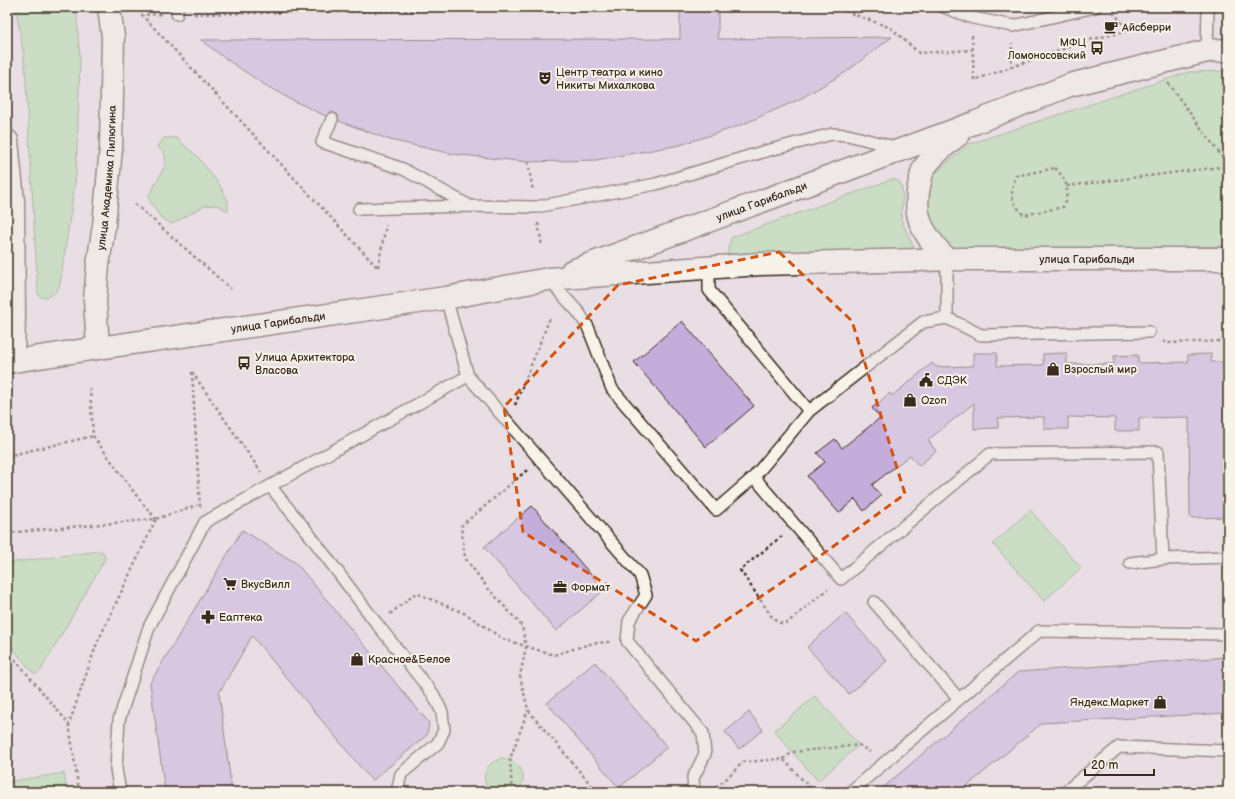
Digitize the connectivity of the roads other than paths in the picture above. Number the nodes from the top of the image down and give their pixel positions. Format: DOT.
graph roads {
  1 [pos="109,7"];
  2 [pos="944,7"];
  3 [pos="1095,7"];
  4 [pos="1208,7"];
  5 [pos="1068,10"];
  6 [pos="1217,51"];
  7 [pos="332,119"];
  8 [pos="974,123"];
  9 [pos="7,142"];
  10 [pos="902,149"];
  11 [pos="469,206"];
  12 [pos="359,209"];
  13 [pos="1228,259"];
  14 [pos="947,260"];
  15 [pos="709,268"];
  16 [pos="548,279"];
  17 [pos="446,298"];
  18 [pos="947,318"];
  19 [pos="1149,332"];
  20 [pos="98,348"];
  21 [pos="10,362"];
  22 [pos="468,376"];
  23 [pos="809,411"];
  24 [pos="754,477"];
  25 [pos="270,486"];
  26 [pos="1228,557"];
  27 [pos="1163,559"];
  28 [pos="1130,563"];
  29 [pos="874,602"];
  30 [pos="1228,634"];
  31 [pos="959,699"];
  32 [pos="1228,751"];
  33 [pos="120,792"];
  34 [pos="397,792"];
  35 [pos="694,792"];
  36 [pos="850,792"];
  37 [pos="1065,792"];
  1 -- 20 [label="street, улица Академика Пилюгина"];
  2 -- 5 [label="lane"];
  3 -- 5 [label="lane"];
  4 -- 6 [label="lane"];
  6 -- 8 [label="street, улица Гарибальди"];
  7 -- 11 [label="lane"];
  8 -- 10 [label="street, улица Гарибальди"];
  8 -- 14 [label="street, улица Гарибальди"];
  9 -- 21 [label="street"];
  10 -- 11 [label="lane"];
  10 -- 16 [label="street, улица Гарибальди"];
  11 -- 12 [label="lane"];
  13 -- 14 [label="street, улица Гарибальди"];
  14 -- 15 [label="street, улица Гарибальди"];
  14 -- 18 [label="lane"];
  15 -- 16 [label="street, улица Гарибальди"];
  15 -- 23 [label="lane"];
  16 -- 17 [label="street, улица Гарибальди"];
  16 -- 24 [label="lane"];
  17 -- 20 [label="street, улица Гарибальди"];
  17 -- 22 [label="lane"];
  18 -- 19 [label="lane"];
  18 -- 23 [label="lane"];
  20 -- 21 [label="street, улица Гарибальди"];
  22 -- 25 [label="lane"];
  22 -- 35 [label="lane"];
  23 -- 24 [label="lane"];
  24 -- 27 [label="lane"];
  25 -- 33 [label="lane"];
  25 -- 34 [label="lane"];
  26 -- 27 [label="lane"];
  27 -- 28 [label="lane"];
  29 -- 31 [label="lane"];
  30 -- 31 [label="lane"];
  31 -- 36 [label="lane"];
  32 -- 37 [label="lane"];
}
